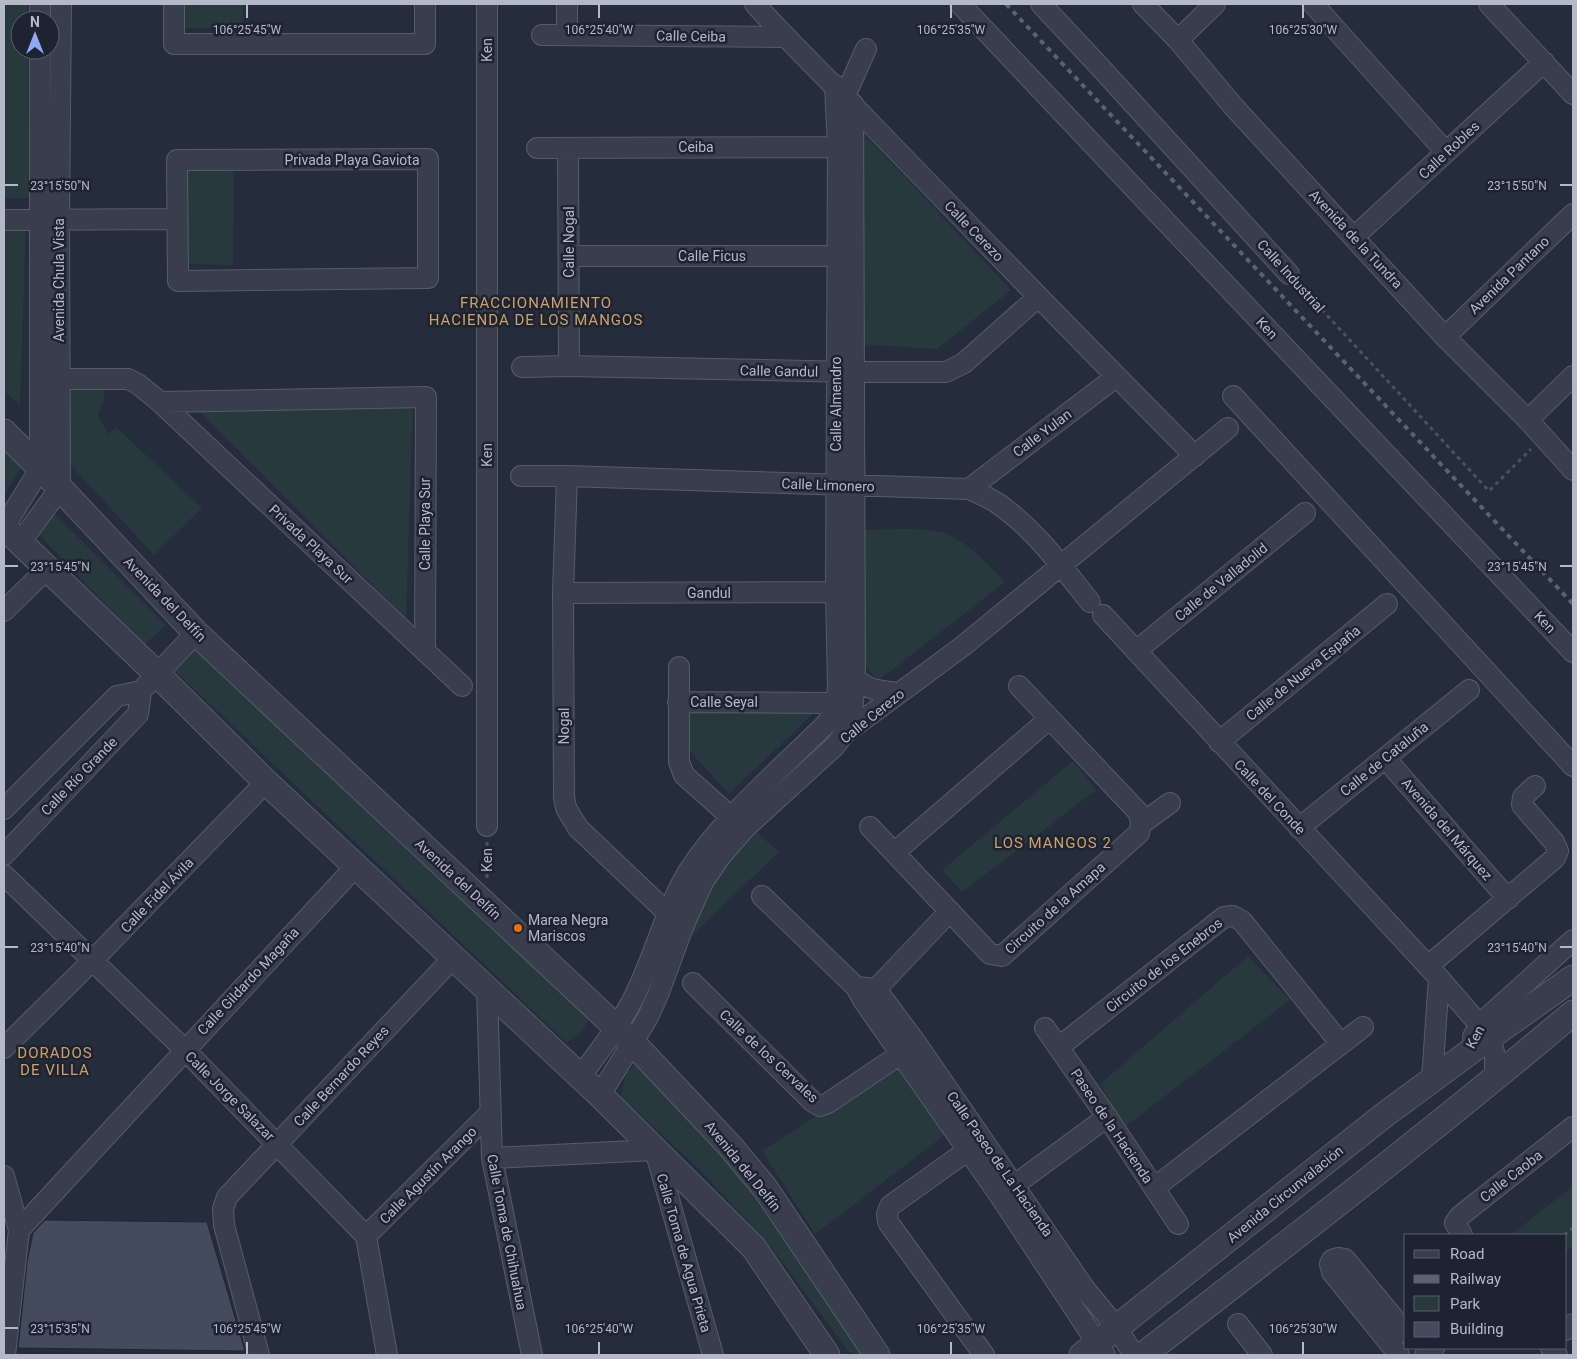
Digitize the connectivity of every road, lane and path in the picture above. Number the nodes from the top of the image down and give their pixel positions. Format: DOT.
graph roads {
  1 [pos="61,4"];
  2 [pos="174,4"];
  3 [pos="425,4"];
  4 [pos="487,4"];
  5 [pos="568,4"];
  6 [pos="755,4"];
  7 [pos="960,4"];
  8 [pos="1040,4"];
  9 [pos="1143,4"];
  10 [pos="1215,4"];
  11 [pos="1313,4"];
  12 [pos="1489,4"];
  13 [pos="542,35"];
  14 [pos="568,35"];
  15 [pos="785,37"];
  16 [pos="1178,40"];
  17 [pos="866,49"];
  18 [pos="41,60"];
  19 [pos="1544,62"];
  20 [pos="1573,94"];
  21 [pos="844,95"];
  22 [pos="537,148"];
  23 [pos="568,148"];
  24 [pos="846,150"];
  25 [pos="1446,152"];
  26 [pos="1573,214"];
  27 [pos="49,219"];
  28 [pos="177,219"];
  29 [pos="4,220"];
  30 [pos="1354,237"];
  31 [pos="846,255"];
  32 [pos="570,256"];
  33 [pos="1289,274"];
  34 [pos="1038,297"];
  35 [pos="1445,336"];
  36 [pos="570,366"];
  37 [pos="522,367"];
  38 [pos="845,372"];
  39 [pos="1573,376"];
  40 [pos="1116,377"];
  41 [pos="40,379"];
  42 [pos="60,379"];
  43 [pos="1233,396"];
  44 [pos="160,402"];
  45 [pos="1528,420"];
  46 [pos="1228,428"];
  47 [pos="4,432"];
  48 [pos="1543,437"];
  49 [pos="1195,456"];
  50 [pos="40,469"];
  51 [pos="1573,470"];
  52 [pos="521,476"];
  53 [pos="567,476"];
  54 [pos="845,486"];
  55 [pos="60,488"];
  56 [pos="969,489"];
  57 [pos="1305,513"];
  58 [pos="9,532"];
  59 [pos="1061,566"];
  60 [pos="47,568"];
  61 [pos="845,592"];
  62 [pos="563,593"];
  63 [pos="1388,604"];
  64 [pos="1096,609"];
  65 [pos="4,611"];
  66 [pos="196,633"];
  67 [pos="425,651"];
  68 [pos="1136,651"];
  69 [pos="1573,652"];
  70 [pos="679,667"];
  71 [pos="855,678"];
  72 [pos="149,683"];
  73 [pos="462,686"];
  74 [pos="1018,686"];
  75 [pos="1469,690"];
  76 [pos="899,693"];
  77 [pos="678,702"];
  78 [pos="836,703"];
  79 [pos="1049,719"];
  80 [pos="828,722"];
  81 [pos="844,734"];
  82 [pos="1219,742"];
  83 [pos="1386,758"];
  84 [pos="1573,766"];
  85 [pos="266,782"];
  86 [pos="1535,786"];
  87 [pos="1170,802"];
  88 [pos="4,810"];
  89 [pos="737,824"];
  90 [pos="1141,824"];
  91 [pos="487,826"];
  92 [pos="870,827"];
  93 [pos="1299,828"];
  94 [pos="895,852"];
  95 [pos="4,855"];
  96 [pos="356,866"];
  97 [pos="4,875"];
  98 [pos="762,896"];
  99 [pos="1508,899"];
  100 [pos="487,906"];
  101 [pos="950,911"];
  102 [pos="668,913"];
  103 [pos="683,927"];
  104 [pos="1573,940"];
  105 [pos="454,957"];
  106 [pos="92,961"];
  107 [pos="1433,972"];
  108 [pos="1573,978"];
  109 [pos="693,983"];
  110 [pos="487,988"];
  111 [pos="865,992"];
  112 [pos="1573,1013"];
  113 [pos="1363,1027"];
  114 [pos="1045,1028"];
  115 [pos="1484,1031"];
  116 [pos="624,1035"];
  117 [pos="1341,1044"];
  118 [pos="1059,1047"];
  119 [pos="4,1048"];
  120 [pos="909,1049"];
  121 [pos="185,1050"];
  122 [pos="580,1077"];
  123 [pos="1495,1078"];
  124 [pos="1432,1079"];
  125 [pos="600,1095"];
  126 [pos="489,1114"];
  127 [pos="1107,1117"];
  128 [pos="1573,1127"];
  129 [pos="278,1144"];
  130 [pos="974,1145"];
  131 [pos="655,1150"];
  132 [pos="492,1158"];
  133 [pos="4,1176"];
  134 [pos="1154,1188"];
  135 [pos="1007,1190"];
  136 [pos="1178,1224"];
  137 [pos="19,1230"];
  138 [pos="1459,1232"];
  139 [pos="366,1236"];
  140 [pos="1077,1294"];
  141 [pos="1238,1324"];
  142 [pos="1117,1328"];
  143 [pos="1404,1331"];
  144 [pos="1095,1351"];
  145 [pos="5,1355"];
  146 [pos="259,1355"];
  147 [pos="386,1355"];
  148 [pos="532,1355"];
  149 [pos="713,1355"];
  150 [pos="827,1355"];
  151 [pos="877,1355"];
  152 [pos="984,1355"];
  153 [pos="1134,1355"];
  154 [pos="1143,1355"];
  155 [pos="1262,1355"];
  156 [pos="1399,1355"];
  1 -- 27 [label="street, Avenida Chula Vista"];
  2 -- 3 [label="street"];
  4 -- 91 [label="street, Ken"];
  5 -- 14 [label="street"];
  6 -- 15 [label="street, Calle Cerezo"];
  7 -- 69 [label="street, Ken"];
  8 -- 33 [label="street, Calle Industrial"];
  9 -- 16 [label="street, Avenida de la Tundra"];
  10 -- 16 [label="street"];
  11 -- 25 [label="street"];
  12 -- 19 [label="street"];
  13 -- 14 [label="street, Calle Ceiba"];
  14 -- 15 [label="street, Calle Ceiba"];
  15 -- 21 [label="street, Calle Cerezo"];
  16 -- 30 [label="street, Avenida de la Tundra"];
  17 -- 21 [label="street, Calle Almendro"];
  18 -- 27 [label="street, Avenida Chula Vista"];
  19 -- 20 [label="street"];
  19 -- 25 [label="street, Calle Robles"];
  21 -- 24 [label="street, Calle Almendro"];
  21 -- 34 [label="street, Calle Cerezo"];
  22 -- 23 [label="street, Ceiba"];
  23 -- 24 [label="street, Ceiba"];
  23 -- 32 [label="street, Calle Nogal"];
  24 -- 31 [label="street, Calle Almendro"];
  25 -- 30 [label="street, Calle Robles"];
  26 -- 35 [label="street, Avenida Pantano"];
  27 -- 28 [label="street"];
  27 -- 29 [label="street"];
  27 -- 41 [label="street, Avenida Chula Vista"];
  27 -- 42 [label="street, Avenida Chula Vista"];
  28 -- 28 [label="street, Privada Playa Gaviota"];
  30 -- 35 [label="street, Avenida de la Tundra"];
  31 -- 32 [label="street, Calle Ficus"];
  31 -- 38 [label="street, Calle Almendro"];
  32 -- 36 [label="street, Calle Nogal"];
  33 -- 48 [label="path, Calle Industrial"];
  34 -- 38 [label="street, Calle Gandul"];
  34 -- 40 [label="street, Calle Cerezo"];
  35 -- 45 [label="street, Avenida de la Tundra"];
  36 -- 37 [label="street, Calle Gandul"];
  36 -- 38 [label="street, Calle Gandul"];
  38 -- 54 [label="street, Calle Almendro"];
  39 -- 45 [label="street"];
  40 -- 49 [label="street, Calle Cerezo"];
  40 -- 56 [label="street, Calle Yulan"];
  41 -- 42 [label="street, Privada Playa Sur"];
  41 -- 50 [label="street, Avenida Chula Vista"];
  42 -- 44 [label="street, Privada Playa Sur"];
  42 -- 55 [label="street, Avenida Chula Vista"];
  43 -- 84 [label="street"];
  44 -- 67 [label="street, Privada Playa Sur"];
  44 -- 67 [label="street, Calle Playa Sur"];
  45 -- 48 [label="street, Avenida de la Tundra"];
  46 -- 49 [label="street, Calle Cerezo"];
  47 -- 50 [label="street, Avenida del Delfín"];
  48 -- 51 [label="street, Avenida de la Tundra"];
  49 -- 59 [label="street, Calle Cerezo"];
  50 -- 55 [label="street, Avenida del Delfín"];
  50 -- 58 [label="street"];
  52 -- 53 [label="street, Calle Limonero"];
  53 -- 54 [label="street, Calle Limonero"];
  53 -- 62 [label="street, Nogal"];
  54 -- 56 [label="street, Calle Limonero"];
  54 -- 61 [label="street, Calle Almendro"];
  55 -- 58 [label="street"];
  55 -- 66 [label="street, Avenida del Delfín"];
  56 -- 59 [label="street, Calle Limonero"];
  57 -- 68 [label="street, Calle de Valladolid"];
  58 -- 60 [label="street"];
  59 -- 64 [label="street, Calle Limonero"];
  59 -- 76 [label="street, Calle Cerezo"];
  60 -- 65 [label="street"];
  60 -- 72 [label="street"];
  61 -- 62 [label="street, Gandul"];
  61 -- 71 [label="street, Calle Almendro"];
  61 -- 78 [label="street, Calle Almendro"];
  62 -- 102 [label="street, Nogal"];
  63 -- 82 [label="street, Calle de Nueva España"];
  64 -- 68 [label="street, Calle del Conde"];
  66 -- 72 [label="street"];
  66 -- 100 [label="street, Avenida del Delfín"];
  67 -- 73 [label="street, Privada Playa Sur"];
  68 -- 82 [label="street, Calle del Conde"];
  70 -- 77 [label="street"];
  71 -- 76 [label="street"];
  71 -- 81 [label="street, Calle Almendro"];
  72 -- 85 [label="street"];
  72 -- 88 [label="street, Calle Río Grande"];
  72 -- 95 [label="street, Calle Río Grande"];
  74 -- 79 [label="street"];
  75 -- 83 [label="street, Calle de Cataluña"];
  76 -- 81 [label="street, Calle Cerezo"];
  77 -- 78 [label="street, Calle Seyal"];
  77 -- 89 [label="street, Calle Seyal"];
  78 -- 80 [label="street, Calle Almendro"];
  79 -- 90 [label="street"];
  79 -- 94 [label="street"];
  80 -- 89 [label="street, Calle Cerezo"];
  81 -- 89 [label="street, Calle Cerezo"];
  82 -- 93 [label="street, Calle del Conde"];
  83 -- 93 [label="street, Calle de Cataluña"];
  83 -- 99 [label="street, Avenida del Márquez"];
  85 -- 96 [label="street"];
  85 -- 106 [label="street, Calle Fidel Ávila"];
  86 -- 99 [label="street"];
  87 -- 90 [label="street"];
  89 -- 102 [label="street, Calle Cerezo"];
  89 -- 103 [label="street, Calle Cerezo"];
  90 -- 101 [label="street, Circuito de la Amapa"];
  91 -- 100 [label="path, Ken"];
  92 -- 94 [label="street"];
  93 -- 107 [label="street, Calle del Conde"];
  94 -- 101 [label="street"];
  96 -- 105 [label="street"];
  96 -- 121 [label="street, Calle Gildardo Magaña"];
  97 -- 106 [label="street, Calle Jorge Salazar"];
  98 -- 111 [label="street, Calle Paseo de La Hacienda"];
  99 -- 107 [label="street"];
  100 -- 116 [label="street, Avenida del Delfín"];
  101 -- 111 [label="street"];
  102 -- 103 [label="street, Nogal"];
  102 -- 116 [label="street, Calle Cerezo"];
  103 -- 116 [label="street, Calle Cerezo"];
  104 -- 115 [label="street, Ken"];
  105 -- 110 [label="street"];
  105 -- 129 [label="street, Calle Bernardo Reyes"];
  106 -- 119 [label="street, Calle Fidel Ávila"];
  106 -- 121 [label="street, Calle Jorge Salazar"];
  107 -- 115 [label="street"];
  107 -- 124 [label="street"];
  108 -- 115 [label="street, Avenida Circunvalación"];
  109 -- 120 [label="street, Calle de los Cervales"];
  110 -- 122 [label="street"];
  110 -- 126 [label="street, Calle Toma de Chihuahua"];
  111 -- 120 [label="street, Calle Paseo de La Hacienda"];
  112 -- 123 [label="street"];
  113 -- 117 [label="street"];
  114 -- 118 [label="street, Paseo de la Hacienda"];
  115 -- 123 [label="street"];
  115 -- 124 [label="street, Avenida Circunvalación"];
  116 -- 122 [label="street"];
  116 -- 125 [label="street"];
  116 -- 151 [label="street, Avenida del Delfín"];
  117 -- 118 [label="street, Circuito de los Enebros"];
  117 -- 134 [label="street"];
  118 -- 127 [label="street, Paseo de la Hacienda"];
  120 -- 130 [label="street, Calle Paseo de La Hacienda"];
  121 -- 129 [label="street, Calle Jorge Salazar"];
  121 -- 137 [label="street, Calle Gildardo Magaña"];
  122 -- 125 [label="street"];
  123 -- 154 [label="street"];
  124 -- 142 [label="street, Avenida Circunvalación"];
  125 -- 131 [label="street"];
  126 -- 132 [label="street, Calle Toma de Chihuahua"];
  126 -- 139 [label="street, Calle Agustín Arango"];
  127 -- 134 [label="street, Paseo de la Hacienda"];
  127 -- 135 [label="street"];
  128 -- 138 [label="street, Calle Caoba"];
  129 -- 139 [label="street, Calle Jorge Salazar"];
  129 -- 146 [label="street, Calle Bernardo Reyes"];
  130 -- 135 [label="street, Calle Paseo de La Hacienda"];
  130 -- 152 [label="street"];
  131 -- 132 [label="street"];
  131 -- 149 [label="street, Calle Toma de Agua Prieta"];
  131 -- 150 [label="street"];
  132 -- 148 [label="street, Calle Toma de Chihuahua"];
  133 -- 137 [label="street"];
  134 -- 136 [label="street, Paseo de la Hacienda"];
  135 -- 140 [label="street, Calle Paseo de La Hacienda"];
  137 -- 145 [label="street"];
  139 -- 147 [label="street"];
  140 -- 142 [label="street, Calle Paseo de La Hacienda"];
  140 -- 144 [label="street, Calle Paseo de La Hacienda"];
  141 -- 155 [label="street"];
  142 -- 144 [label="street, Avenida Circunvalación"];
  142 -- 153 [label="street, Calle Paseo de La Hacienda"];
  143 -- 156 [label="street"];
}
